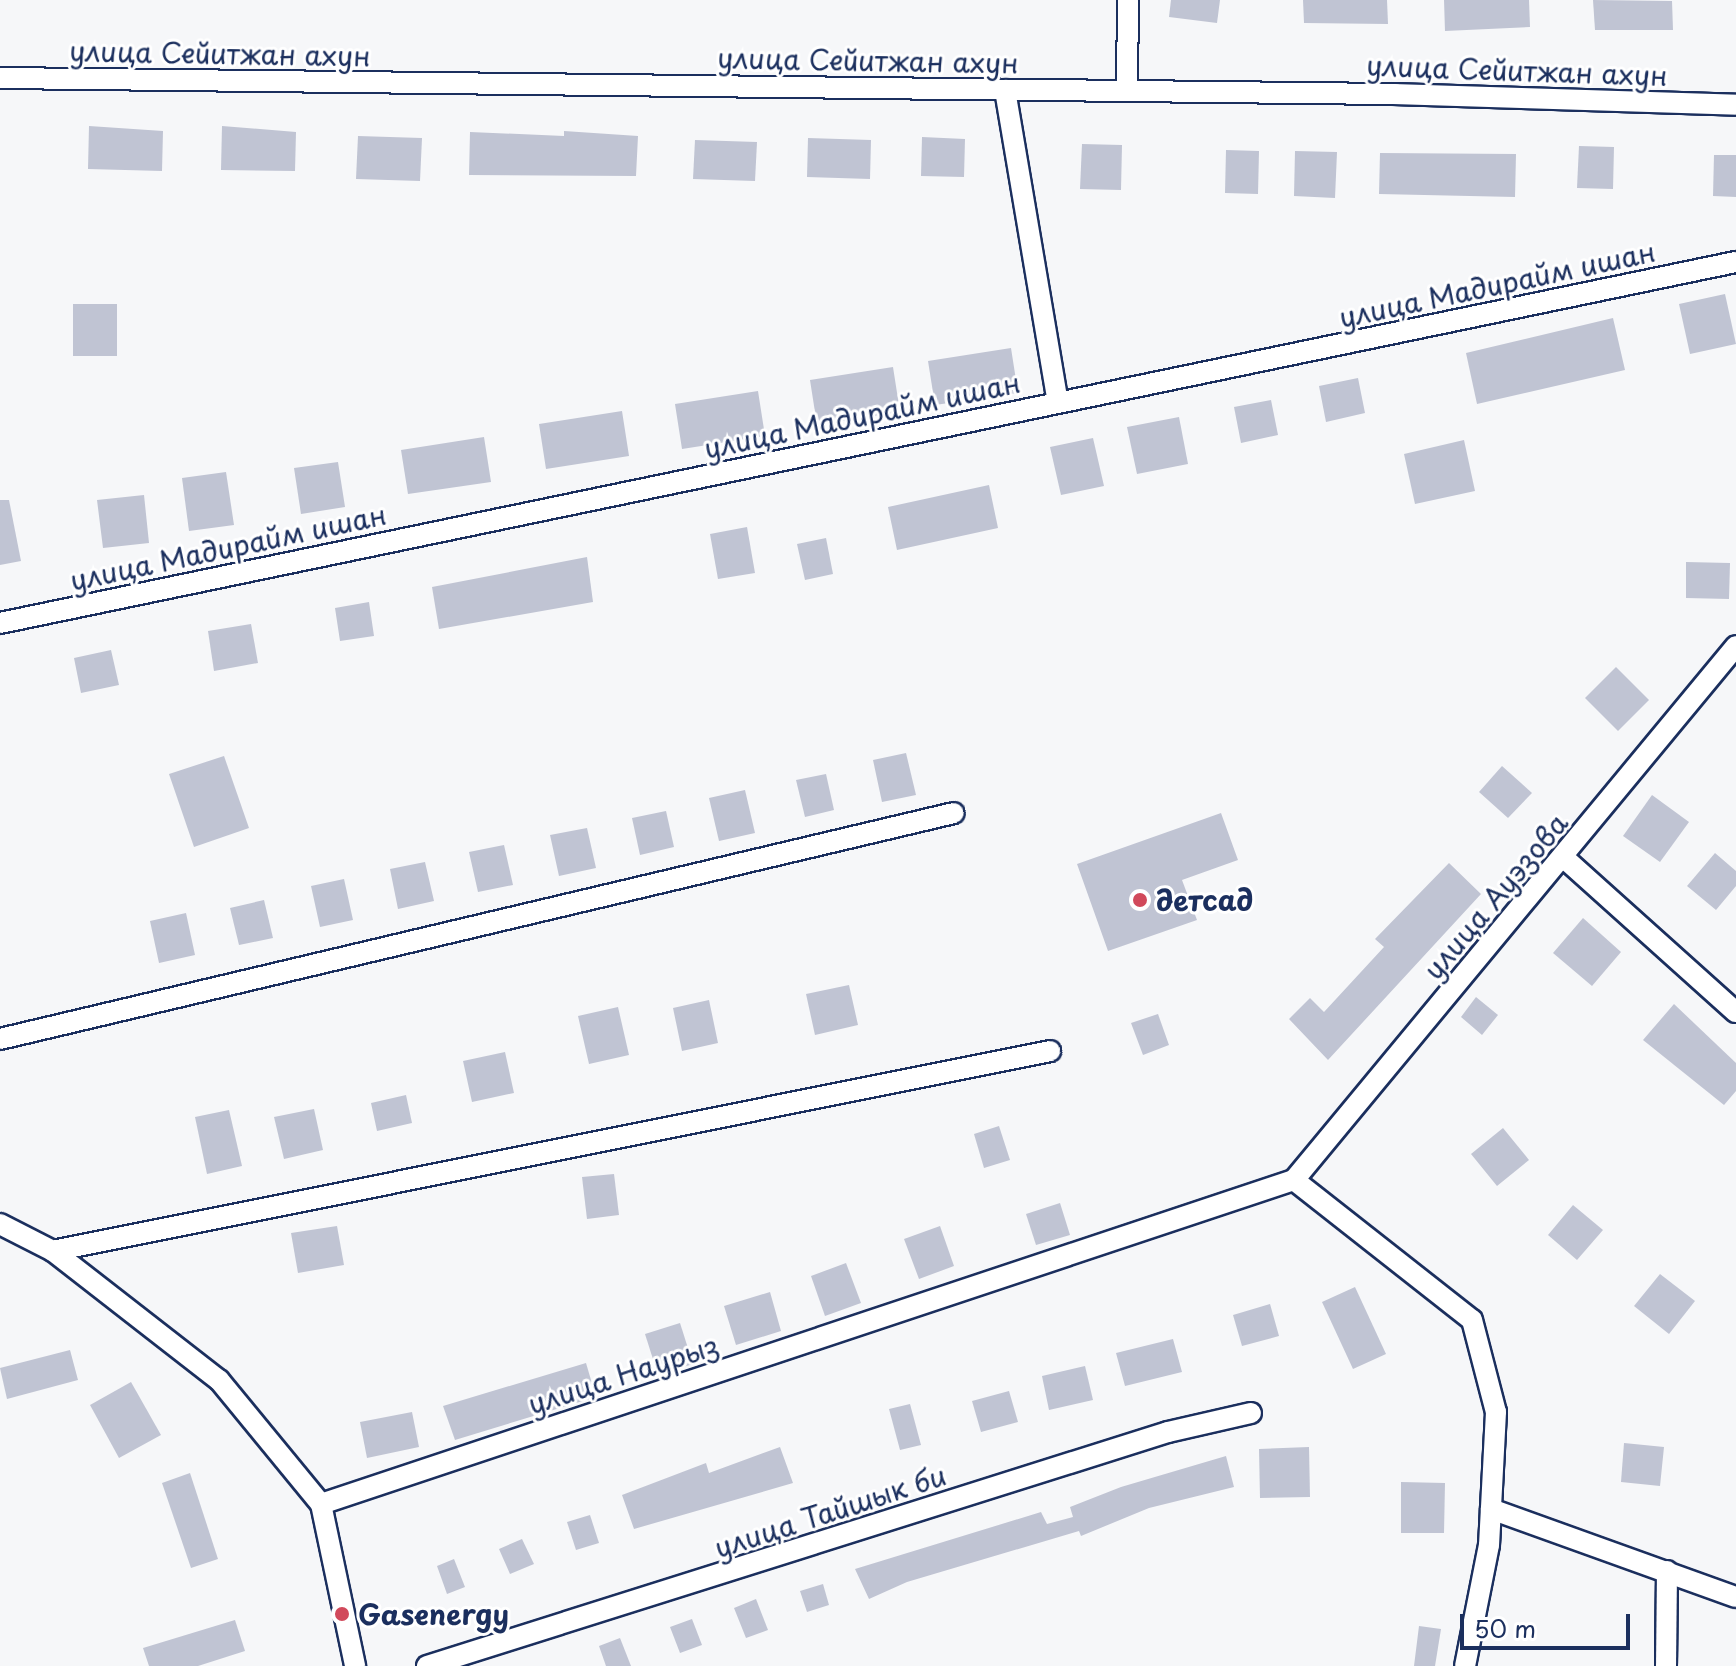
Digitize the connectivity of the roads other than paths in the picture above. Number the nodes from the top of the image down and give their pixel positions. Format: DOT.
graph roads {
  1 [pos="1128,0"];
  2 [pos="0,78"];
  3 [pos="1005,90"];
  4 [pos="1127,91"];
  5 [pos="1736,105"];
  6 [pos="1736,262"];
  7 [pos="1058,403"];
  8 [pos="0,623"];
  9 [pos="1736,646"];
  10 [pos="954,813"];
  11 [pos="1563,857"];
  12 [pos="1736,1012"];
  13 [pos="0,1039"];
  14 [pos="1050,1051"];
  15 [pos="1294,1180"];
  16 [pos="0,1224"];
  17 [pos="53,1251"];
  18 [pos="1251,1413"];
  19 [pos="321,1504"];
  20 [pos="1491,1509"];
  21 [pos="1667,1571"];
  22 [pos="1736,1597"];
  23 [pos="355,1666"];
  24 [pos="427,1666"];
  25 [pos="1465,1666"];
  26 [pos="1666,1666"];
  1 -- 4 [label="street"];
  2 -- 3 [label="street, улица Сейитжан ахун"];
  3 -- 4 [label="street, улица Сейитжан ахун"];
  3 -- 7 [label="street"];
  4 -- 5 [label="street, улица Сейитжан ахун"];
  6 -- 7 [label="street, улица Мадирайм ишан"];
  7 -- 8 [label="street, улица Мадирайм ишан"];
  9 -- 11 [label="street, улица Ауэзова"];
  10 -- 13 [label="street"];
  11 -- 12 [label="street"];
  11 -- 15 [label="street, улица Ауэзова"];
  14 -- 17 [label="street"];
  15 -- 19 [label="street, улица Наурыз"];
  15 -- 20 [label="street"];
  16 -- 17 [label="street"];
  17 -- 19 [label="street"];
  18 -- 24 [label="street, улица Тайшык би"];
  19 -- 23 [label="street"];
  20 -- 21 [label="street"];
  20 -- 25 [label="street"];
  21 -- 22 [label="street"];
  21 -- 26 [label="street"];
}
